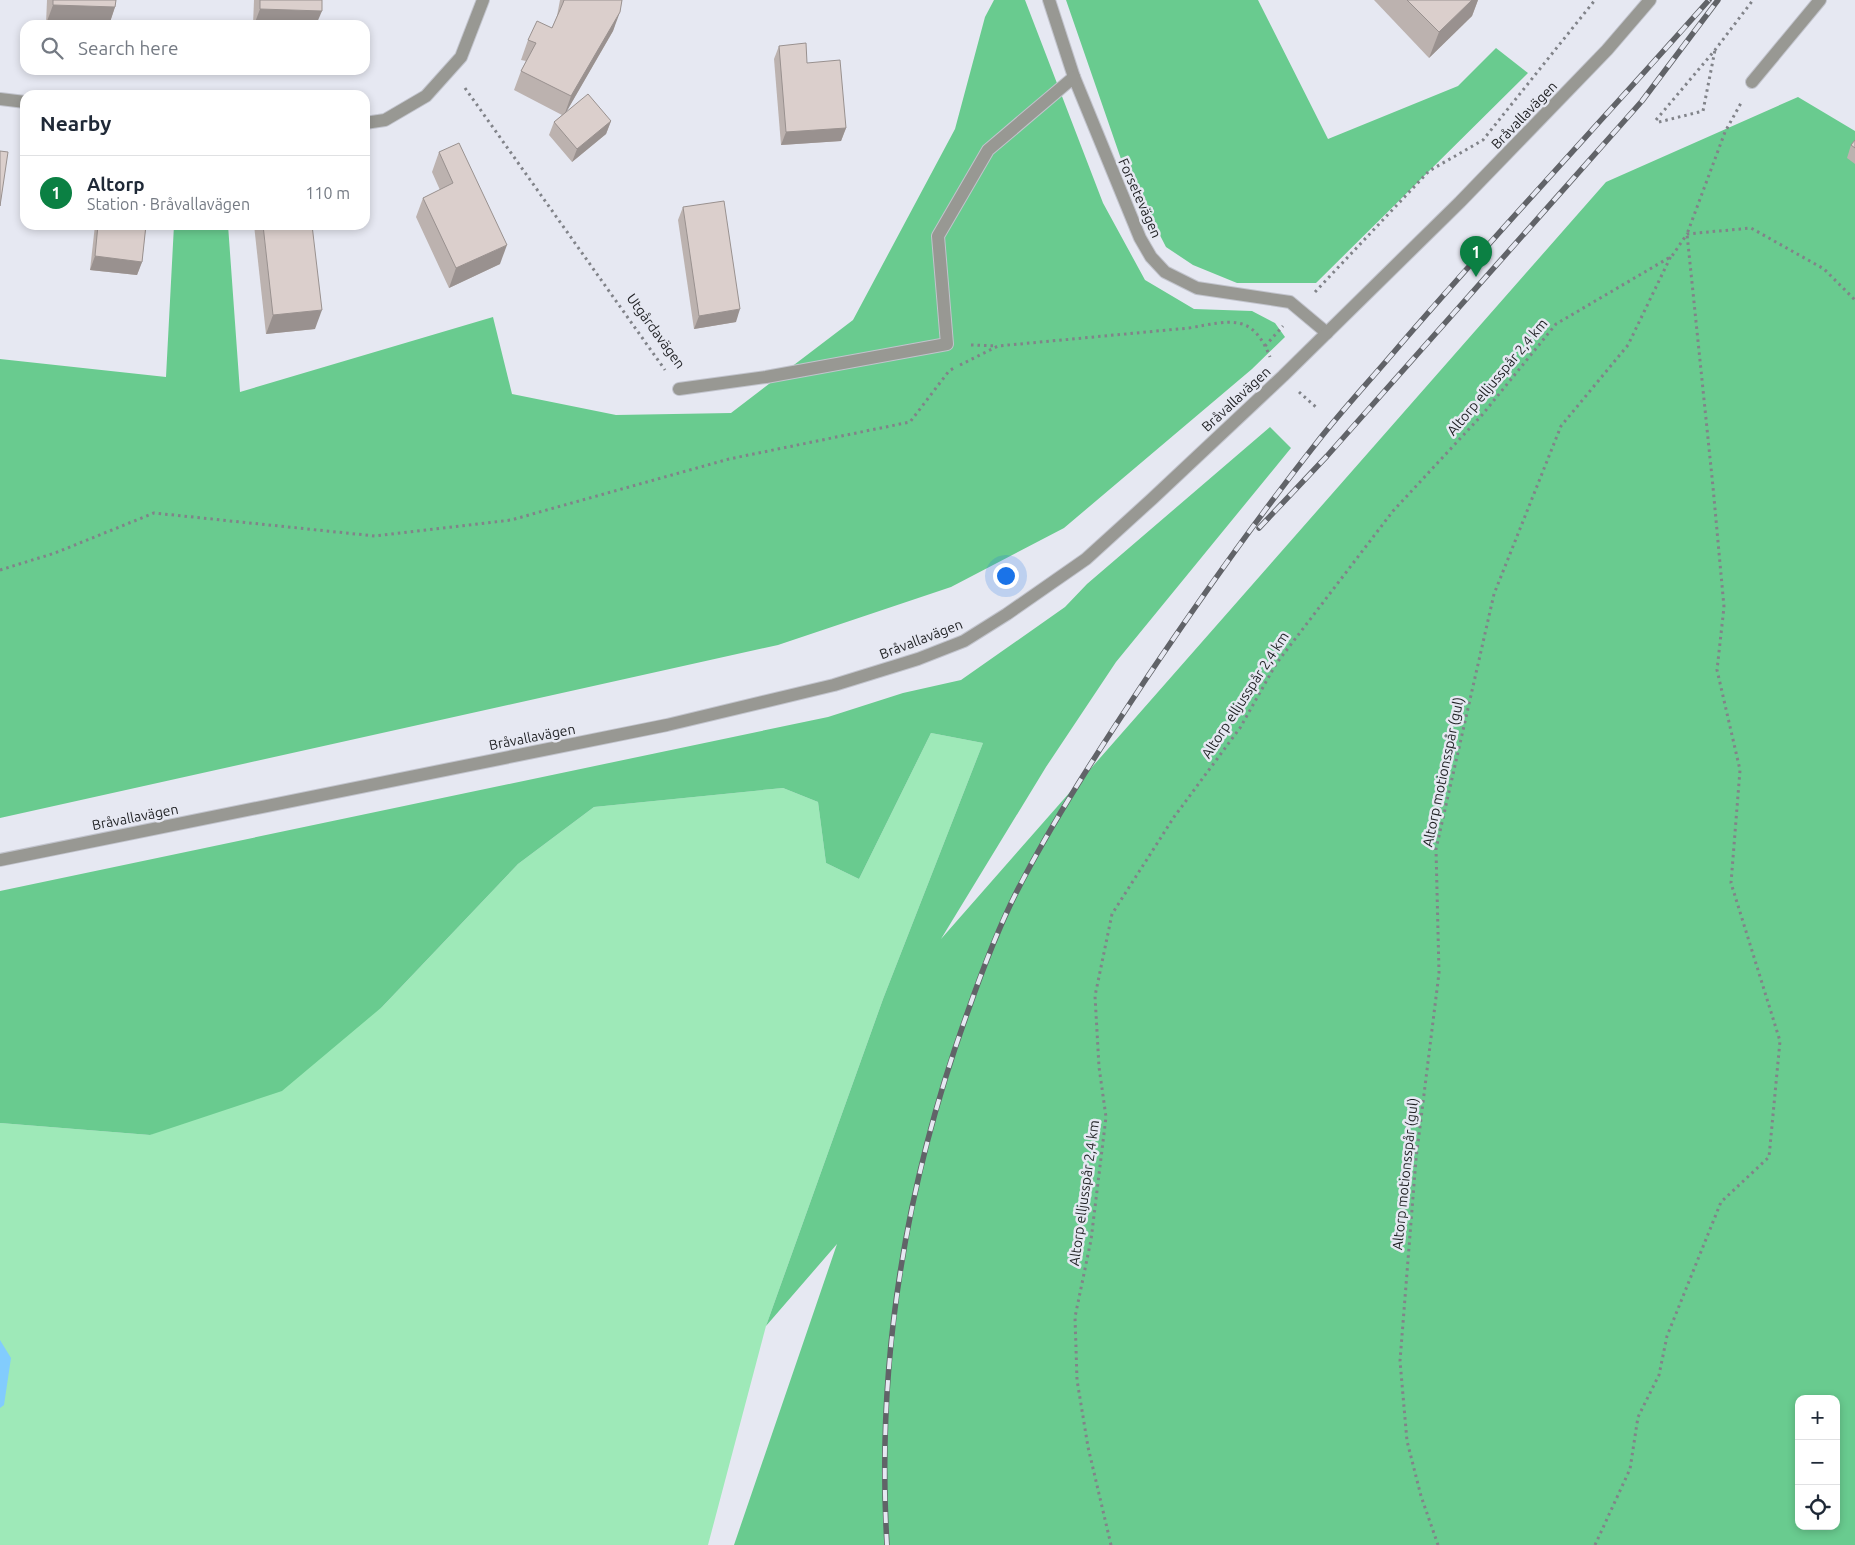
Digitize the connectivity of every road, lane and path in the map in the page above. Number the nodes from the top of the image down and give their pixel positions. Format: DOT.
graph roads {
  1 [pos="483,0"];
  2 [pos="1049,0"];
  3 [pos="1595,0"];
  4 [pos="1650,0"];
  5 [pos="1753,0"];
  6 [pos="1820,0"];
  7 [pos="1715,50"];
  8 [pos="452,68"];
  9 [pos="1074,77"];
  10 [pos="1752,82"];
  11 [pos="0,99"];
  12 [pos="20,101"];
  13 [pos="370,122"];
  14 [pos="1687,234"];
  15 [pos="1672,256"];
  16 [pos="1855,300"];
  17 [pos="1298,309"];
  18 [pos="1327,333"];
  19 [pos="679,389"];
  20 [pos="0,570"];
  21 [pos="0,860"];
  22 [pos="1111,1545"];
  23 [pos="1438,1545"];
  24 [pos="1595,1545"];
  1 -- 8 [label="street"];
  2 -- 9 [label="street, Forsetevägen"];
  3 -- 17 [label="path"];
  4 -- 18 [label="street, Bråvallavägen"];
  5 -- 7 [label="path"];
  6 -- 10 [label="street"];
  7 -- 7 [label="path"];
  8 -- 13 [label="street"];
  8 -- 19 [label="path, Utgårdavägen"];
  9 -- 17 [label="street, Forsetevägen"];
  9 -- 19 [label="street, Utgårdavägen"];
  10 -- 14 [label="path"];
  11 -- 12 [label="street"];
  14 -- 15 [label="path, Altorp elljusspår 2,4 km"];
  14 -- 16 [label="path"];
  14 -- 24 [label="path"];
  15 -- 22 [label="path, Altorp elljusspår 2,4 km"];
  15 -- 23 [label="path, Altorp motionsspår (gul)"];
  17 -- 18 [label="street, Forsetevägen"];
  17 -- 20 [label="path"];
  18 -- 21 [label="street, Bråvallavägen"];
}
